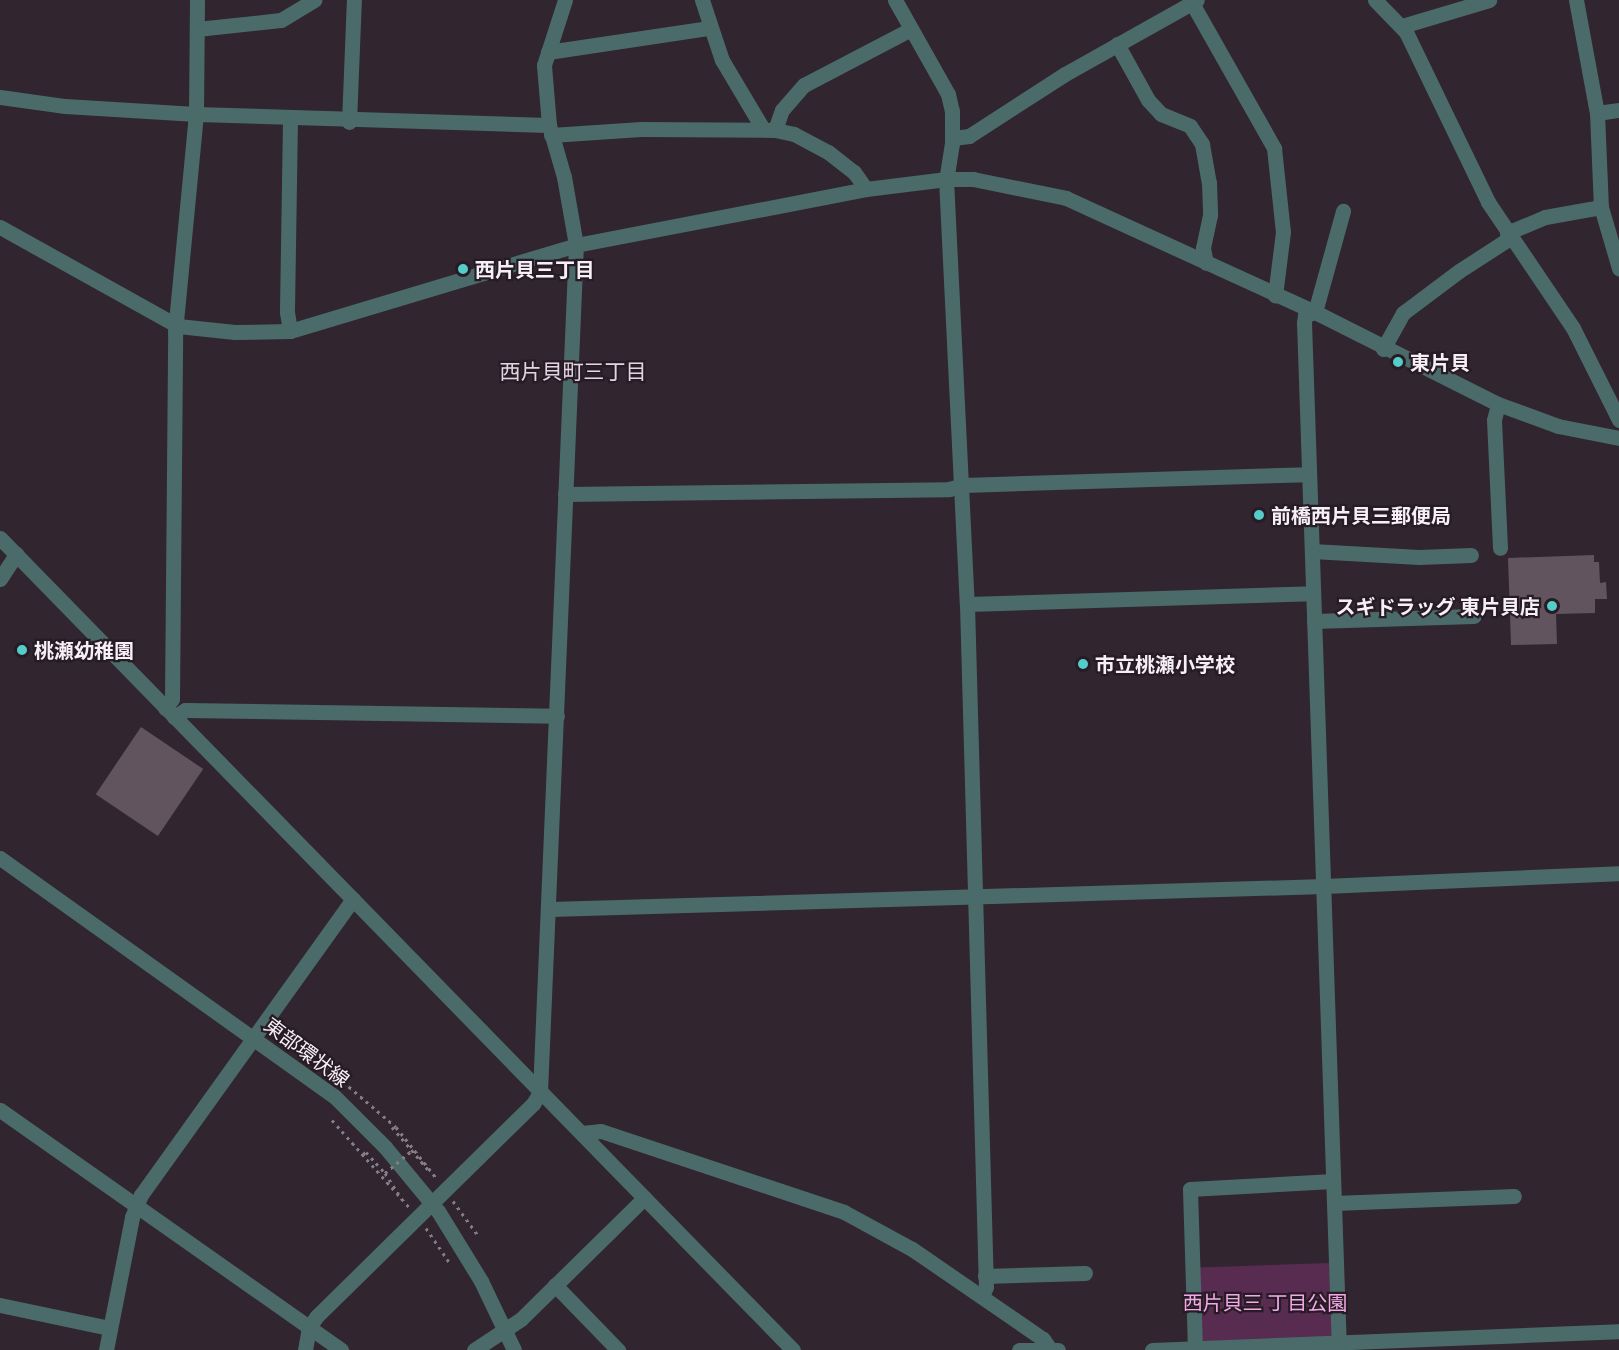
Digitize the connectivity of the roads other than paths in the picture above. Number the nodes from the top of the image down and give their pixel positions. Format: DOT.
graph roads {
  1 [pos="197,0"];
  2 [pos="314,0"];
  3 [pos="354,0"];
  4 [pos="565,0"];
  5 [pos="702,0"];
  6 [pos="895,0"];
  7 [pos="1375,0"];
  8 [pos="1489,0"];
  9 [pos="1576,0"];
  10 [pos="1195,1"];
  11 [pos="1402,26"];
  12 [pos="709,28"];
  13 [pos="197,29"];
  14 [pos="911,29"];
  15 [pos="1117,44"];
  16 [pos="548,52"];
  17 [pos="0,97"];
  18 [pos="1619,110"];
  19 [pos="1597,113"];
  20 [pos="196,114"];
  21 [pos="290,119"];
  22 [pos="349,122"];
  23 [pos="769,129"];
  24 [pos="550,130"];
  25 [pos="953,138"];
  26 [pos="946,178"];
  27 [pos="866,189"];
  28 [pos="1600,207"];
  29 [pos="1343,211"];
  30 [pos="1,228"];
  31 [pos="1509,236"];
  32 [pos="576,245"];
  33 [pos="1206,263"];
  34 [pos="1619,268"];
  35 [pos="1275,295"];
  36 [pos="1315,312"];
  37 [pos="178,326"];
  38 [pos="290,331"];
  39 [pos="1383,349"];
  40 [pos="1498,404"];
  41 [pos="1619,420"];
  42 [pos="1619,438"];
  43 [pos="1309,474"];
  44 [pos="963,485"];
  45 [pos="565,494"];
  46 [pos="0,538"];
  47 [pos="1500,548"];
  48 [pos="1312,551"];
  49 [pos="16,554"];
  50 [pos="1471,555"];
  51 [pos="0,579"];
  52 [pos="1313,593"];
  53 [pos="967,604"];
  54 [pos="1474,616"];
  55 [pos="1314,621"];
  56 [pos="170,713"];
  57 [pos="556,716"];
  58 [pos="0,858"];
  59 [pos="1619,873"];
  60 [pos="1324,886"];
  61 [pos="976,895"];
  62 [pos="353,899"];
  63 [pos="550,909"];
  64 [pos="252,1037"];
  65 [pos="540,1092"];
  66 [pos="0,1110"];
  67 [pos="582,1133"];
  68 [pos="1333,1181"];
  69 [pos="1515,1196"];
  70 [pos="644,1198"];
  71 [pos="431,1203"];
  72 [pos="1334,1203"];
  73 [pos="135,1205"];
  74 [pos="1085,1274"];
  75 [pos="985,1276"];
  76 [pos="555,1285"];
  77 [pos="982,1296"];
  78 [pos="0,1305"];
  79 [pos="309,1327"];
  80 [pos="109,1328"];
  81 [pos="1619,1330"];
  82 [pos="507,1331"];
  83 [pos="1517,1343"];
  84 [pos="1339,1347"];
  85 [pos="1054,1349"];
  86 [pos="1195,1349"];
  87 [pos="106,1350"];
  88 [pos="305,1350"];
  89 [pos="341,1350"];
  90 [pos="474,1350"];
  91 [pos="513,1350"];
  92 [pos="618,1350"];
  93 [pos="793,1350"];
  94 [pos="1019,1350"];
  95 [pos="1152,1350"];
  96 [pos="1173,1350"];
  1 -- 13 [label="street"];
  2 -- 13 [label="street"];
  3 -- 22 [label="street"];
  4 -- 16 [label="street"];
  5 -- 12 [label="street"];
  6 -- 14 [label="street"];
  7 -- 11 [label="street"];
  8 -- 11 [label="street"];
  9 -- 19 [label="street"];
  10 -- 15 [label="street"];
  10 -- 35 [label="street"];
  11 -- 31 [label="street"];
  12 -- 16 [label="street"];
  12 -- 23 [label="street"];
  13 -- 20 [label="street"];
  14 -- 23 [label="street"];
  14 -- 25 [label="street"];
  15 -- 25 [label="street"];
  15 -- 33 [label="street"];
  16 -- 24 [label="street"];
  17 -- 20 [label="street"];
  18 -- 19 [label="street"];
  19 -- 28 [label="street"];
  20 -- 21 [label="street"];
  20 -- 37 [label="street"];
  21 -- 22 [label="street"];
  21 -- 38 [label="street"];
  22 -- 24 [label="street"];
  23 -- 24 [label="street"];
  23 -- 27 [label="street"];
  24 -- 32 [label="street"];
  25 -- 26 [label="street"];
  26 -- 27 [label="street"];
  26 -- 33 [label="street"];
  26 -- 44 [label="street"];
  27 -- 32 [label="street"];
  28 -- 31 [label="street"];
  28 -- 34 [label="street"];
  29 -- 36 [label="street"];
  30 -- 37 [label="street"];
  31 -- 39 [label="street"];
  31 -- 41 [label="street"];
  32 -- 38 [label="street"];
  32 -- 45 [label="street"];
  33 -- 35 [label="street"];
  35 -- 36 [label="street"];
  36 -- 39 [label="street"];
  36 -- 43 [label="street"];
  37 -- 38 [label="street"];
  37 -- 56 [label="street"];
  39 -- 40 [label="street"];
  40 -- 42 [label="street"];
  40 -- 47 [label="street"];
  43 -- 44 [label="street"];
  43 -- 48 [label="street"];
  44 -- 45 [label="street"];
  44 -- 53 [label="street"];
  45 -- 57 [label="street"];
  46 -- 49 [label="street"];
  48 -- 50 [label="street"];
  48 -- 52 [label="street"];
  49 -- 51 [label="street"];
  49 -- 56 [label="street"];
  52 -- 53 [label="street"];
  52 -- 55 [label="street"];
  53 -- 61 [label="street"];
  54 -- 55 [label="street"];
  55 -- 60 [label="street"];
  56 -- 57 [label="street"];
  56 -- 62 [label="street"];
  57 -- 63 [label="street"];
  58 -- 64 [label="street, 東部環状線"];
  59 -- 60 [label="street"];
  60 -- 61 [label="street"];
  60 -- 68 [label="street"];
  61 -- 63 [label="street"];
  61 -- 75 [label="street"];
  62 -- 64 [label="street"];
  62 -- 65 [label="street"];
  63 -- 65 [label="street"];
  64 -- 71 [label="street, 東部環状線"];
  64 -- 73 [label="street"];
  65 -- 67 [label="street"];
  65 -- 71 [label="street"];
  66 -- 73 [label="street"];
  67 -- 70 [label="street"];
  67 -- 77 [label="street"];
  68 -- 72 [label="street"];
  68 -- 86 [label="street"];
  69 -- 72 [label="street"];
  70 -- 76 [label="street"];
  70 -- 93 [label="street"];
  71 -- 79 [label="street"];
  71 -- 82 [label="street, 東部環状線"];
  72 -- 84 [label="street"];
  73 -- 79 [label="street"];
  73 -- 80 [label="street"];
  74 -- 75 [label="street"];
  75 -- 77 [label="street"];
  76 -- 82 [label="street"];
  76 -- 92 [label="street"];
  77 -- 85 [label="street"];
  78 -- 80 [label="street"];
  79 -- 88 [label="street"];
  79 -- 89 [label="street"];
  80 -- 87 [label="street"];
  81 -- 83 [label="street"];
  82 -- 90 [label="street"];
  82 -- 91 [label="street, 東部環状線"];
  83 -- 84 [label="street"];
  84 -- 86 [label="street"];
  85 -- 94 [label="street"];
  86 -- 96 [label="street"];
  95 -- 96 [label="street"];
}
